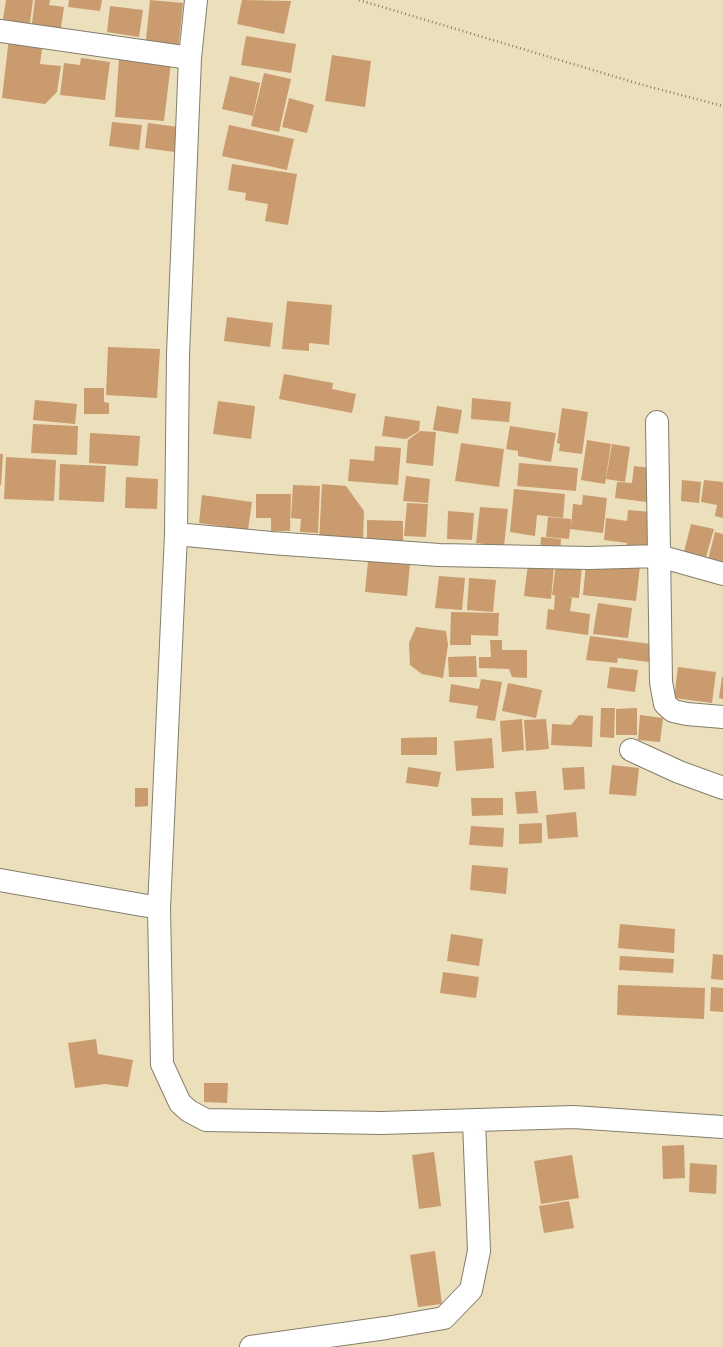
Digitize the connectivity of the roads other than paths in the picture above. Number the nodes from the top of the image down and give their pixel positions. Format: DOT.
graph roads {
  1 [pos="196,0"];
  2 [pos="0,30"];
  3 [pos="190,58"];
  4 [pos="657,422"];
  5 [pos="176,534"];
  6 [pos="659,556"];
  7 [pos="723,574"];
  8 [pos="723,717"];
  9 [pos="631,750"];
  10 [pos="723,788"];
  11 [pos="0,880"];
  12 [pos="159,908"];
  13 [pos="474,1121"];
  14 [pos="723,1127"];
  15 [pos="251,1347"];
  1 -- 3 [label="street"];
  2 -- 3 [label="street"];
  3 -- 5 [label="street"];
  4 -- 6 [label="street"];
  5 -- 6 [label="street"];
  5 -- 12 [label="street"];
  6 -- 7 [label="street"];
  6 -- 8 [label="street"];
  9 -- 10 [label="street"];
  11 -- 12 [label="street"];
  12 -- 13 [label="street"];
  13 -- 14 [label="street"];
  13 -- 15 [label="street"];
}
